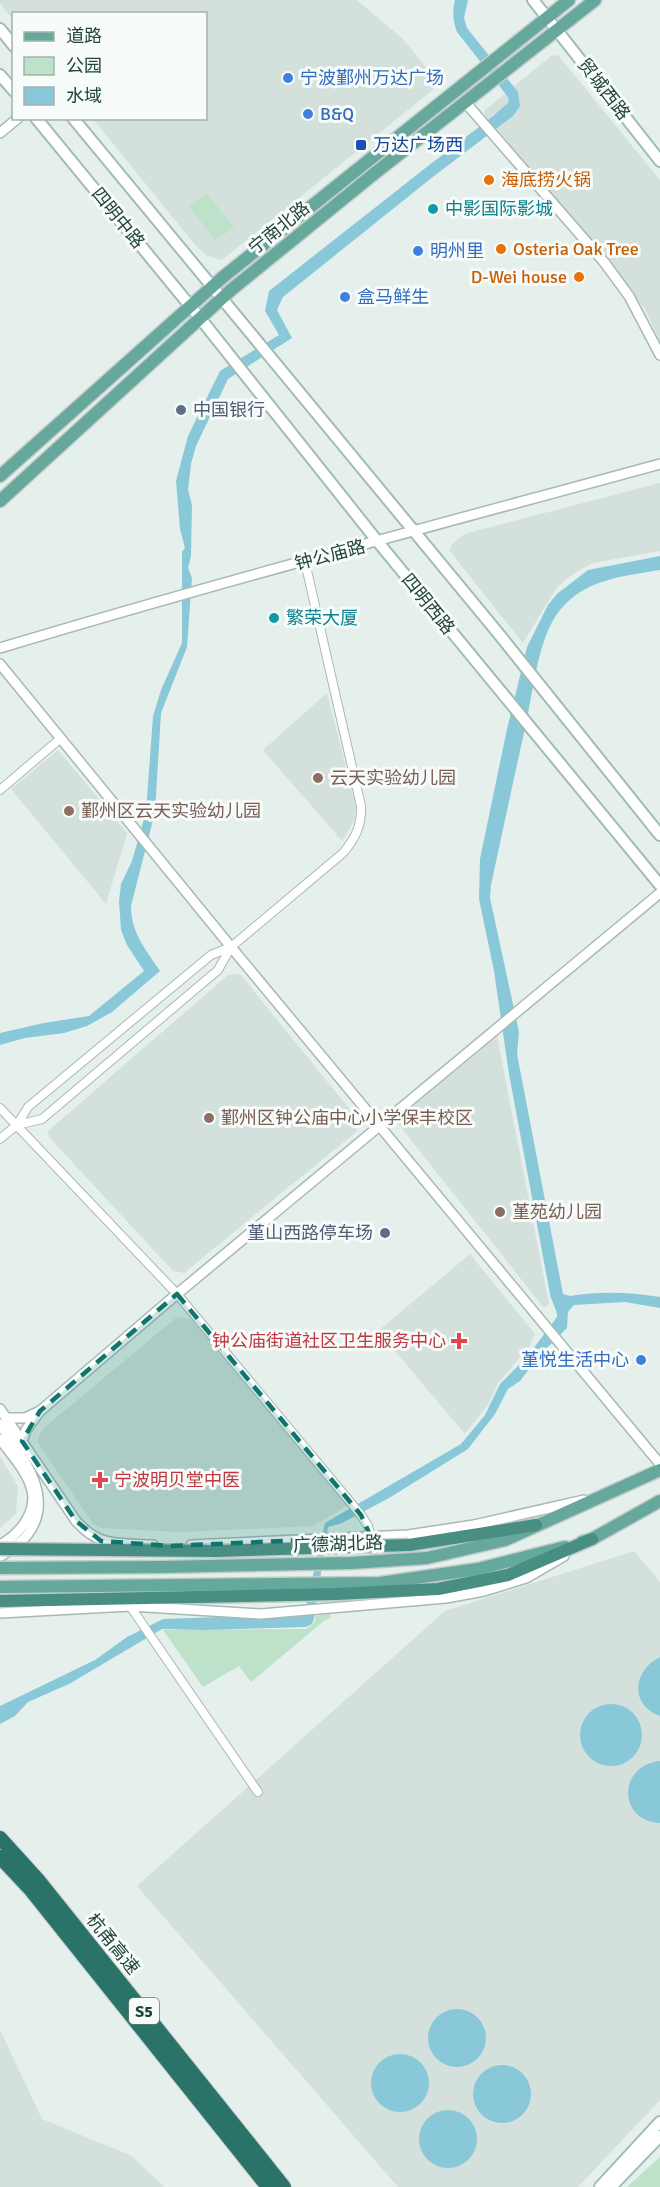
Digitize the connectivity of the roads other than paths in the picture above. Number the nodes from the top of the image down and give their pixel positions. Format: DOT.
graph roads {
  1 [pos="533,0"];
  2 [pos="569,0"];
  3 [pos="595,0"];
  4 [pos="547,18"];
  5 [pos="0,29"];
  6 [pos="557,30"];
  7 [pos="12,44"];
  8 [pos="0,75"];
  9 [pos="12,89"];
  10 [pos="465,102"];
  11 [pos="16,120"];
  12 [pos="38,120"];
  13 [pos="75,120"];
  14 [pos="0,133"];
  15 [pos="660,161"];
  16 [pos="211,287"];
  17 [pos="221,299"];
  18 [pos="189,305"];
  19 [pos="200,318"];
  20 [pos="660,355"];
  21 [pos="660,464"];
  22 [pos="0,476"];
  23 [pos="0,501"];
  24 [pos="413,532"];
  25 [pos="378,542"];
  26 [pos="305,562"];
  27 [pos="0,648"];
  28 [pos="0,664"];
  29 [pos="61,738"];
  30 [pos="0,790"];
  31 [pos="660,835"];
  32 [pos="660,885"];
  33 [pos="660,893"];
  34 [pos="231,947"];
  35 [pos="0,1108"];
  36 [pos="17,1125"];
  37 [pos="380,1125"];
  38 [pos="0,1139"];
  39 [pos="177,1294"];
  40 [pos="40,1411"];
  41 [pos="2,1417"];
  42 [pos="0,1439"];
  43 [pos="22,1441"];
  44 [pos="660,1464"];
  45 [pos="660,1470"];
  46 [pos="596,1498"];
  47 [pos="660,1501"];
  48 [pos="536,1525"];
  49 [pos="371,1537"];
  50 [pos="592,1539"];
  51 [pos="4,1547"];
  52 [pos="0,1556"];
  53 [pos="0,1568"];
  54 [pos="0,1587"];
  55 [pos="0,1601"];
  56 [pos="130,1606"];
  57 [pos="0,1613"];
  58 [pos="258,1792"];
  59 [pos="0,1838"];
  60 [pos="0,1857"];
  61 [pos="660,2122"];
  62 [pos="660,2136"];
  63 [pos="268,2187"];
  64 [pos="284,2187"];
  65 [pos="600,2187"];
  66 [pos="610,2187"];
  1 -- 4 [label="main road, 贸城西路"];
  2 -- 4 [label="main road, 宁南北路"];
  3 -- 6 [label="main road, 宁南北路"];
  4 -- 6 [label="main road, 贸城西路"];
  4 -- 16 [label="main road, 宁南北路"];
  5 -- 7 [label="main road"];
  6 -- 10 [label="main road, 宁南北路"];
  6 -- 15 [label="main road, 贸城西路"];
  8 -- 9 [label="main road"];
  10 -- 17 [label="main road, 宁南北路"];
  10 -- 20 [label="street"];
  11 -- 14 [label="street"];
  12 -- 18 [label="main road, 四明中路"];
  13 -- 16 [label="main road, 四明中路"];
  16 -- 17 [label="main road, 四明中路"];
  16 -- 18 [label="main road, 宁南北路"];
  17 -- 19 [label="main road, 宁南北路"];
  17 -- 24 [label="main road, 四明西路"];
  18 -- 19 [label="main road, 四明中路"];
  18 -- 22 [label="main road"];
  19 -- 23 [label="main road, 宁南北路"];
  19 -- 25 [label="main road, 四明西路"];
  21 -- 24 [label="street, 钟公庙路"];
  24 -- 25 [label="street, 钟公庙路"];
  24 -- 31 [label="main road, 四明西路"];
  25 -- 26 [label="street, 钟公庙路"];
  25 -- 32 [label="main road, 四明西路"];
  26 -- 27 [label="street, 钟公庙路"];
  26 -- 34 [label="street"];
  28 -- 29 [label="street"];
  29 -- 30 [label="street"];
  29 -- 34 [label="street"];
  33 -- 37 [label="street"];
  34 -- 36 [label="street"];
  34 -- 36 [label="street"];
  34 -- 37 [label="street"];
  35 -- 36 [label="street"];
  36 -- 38 [label="street"];
  36 -- 39 [label="street"];
  37 -- 39 [label="street"];
  37 -- 44 [label="street"];
  39 -- 40 [label="street"];
  39 -- 49 [label="street"];
  40 -- 41 [label="street"];
  40 -- 43 [label="street"];
  41 -- 43 [label="street"];
  41 -- 51 [label="street"];
  42 -- 51 [label="street"];
  43 -- 49 [label="street"];
  45 -- 46 [label="main road, 广德湖北路"];
  46 -- 48 [label="main road, 广德湖北路"];
  46 -- 49 [label="street"];
  47 -- 50 [label="main road"];
  48 -- 51 [label="highway, bridge"];
  48 -- 53 [label="main road, 广德湖北路"];
  50 -- 54 [label="main road"];
  50 -- 55 [label="highway"];
  50 -- 56 [label="street"];
  51 -- 52 [label="street, bridge"];
  56 -- 57 [label="street"];
  56 -- 58 [label="street"];
  59 -- 64 [label="highway, 杭甬高速 / S5"];
  60 -- 63 [label="highway, 杭甬高速 / S5"];
  61 -- 65 [label="main road"];
  62 -- 66 [label="main road"];
}
